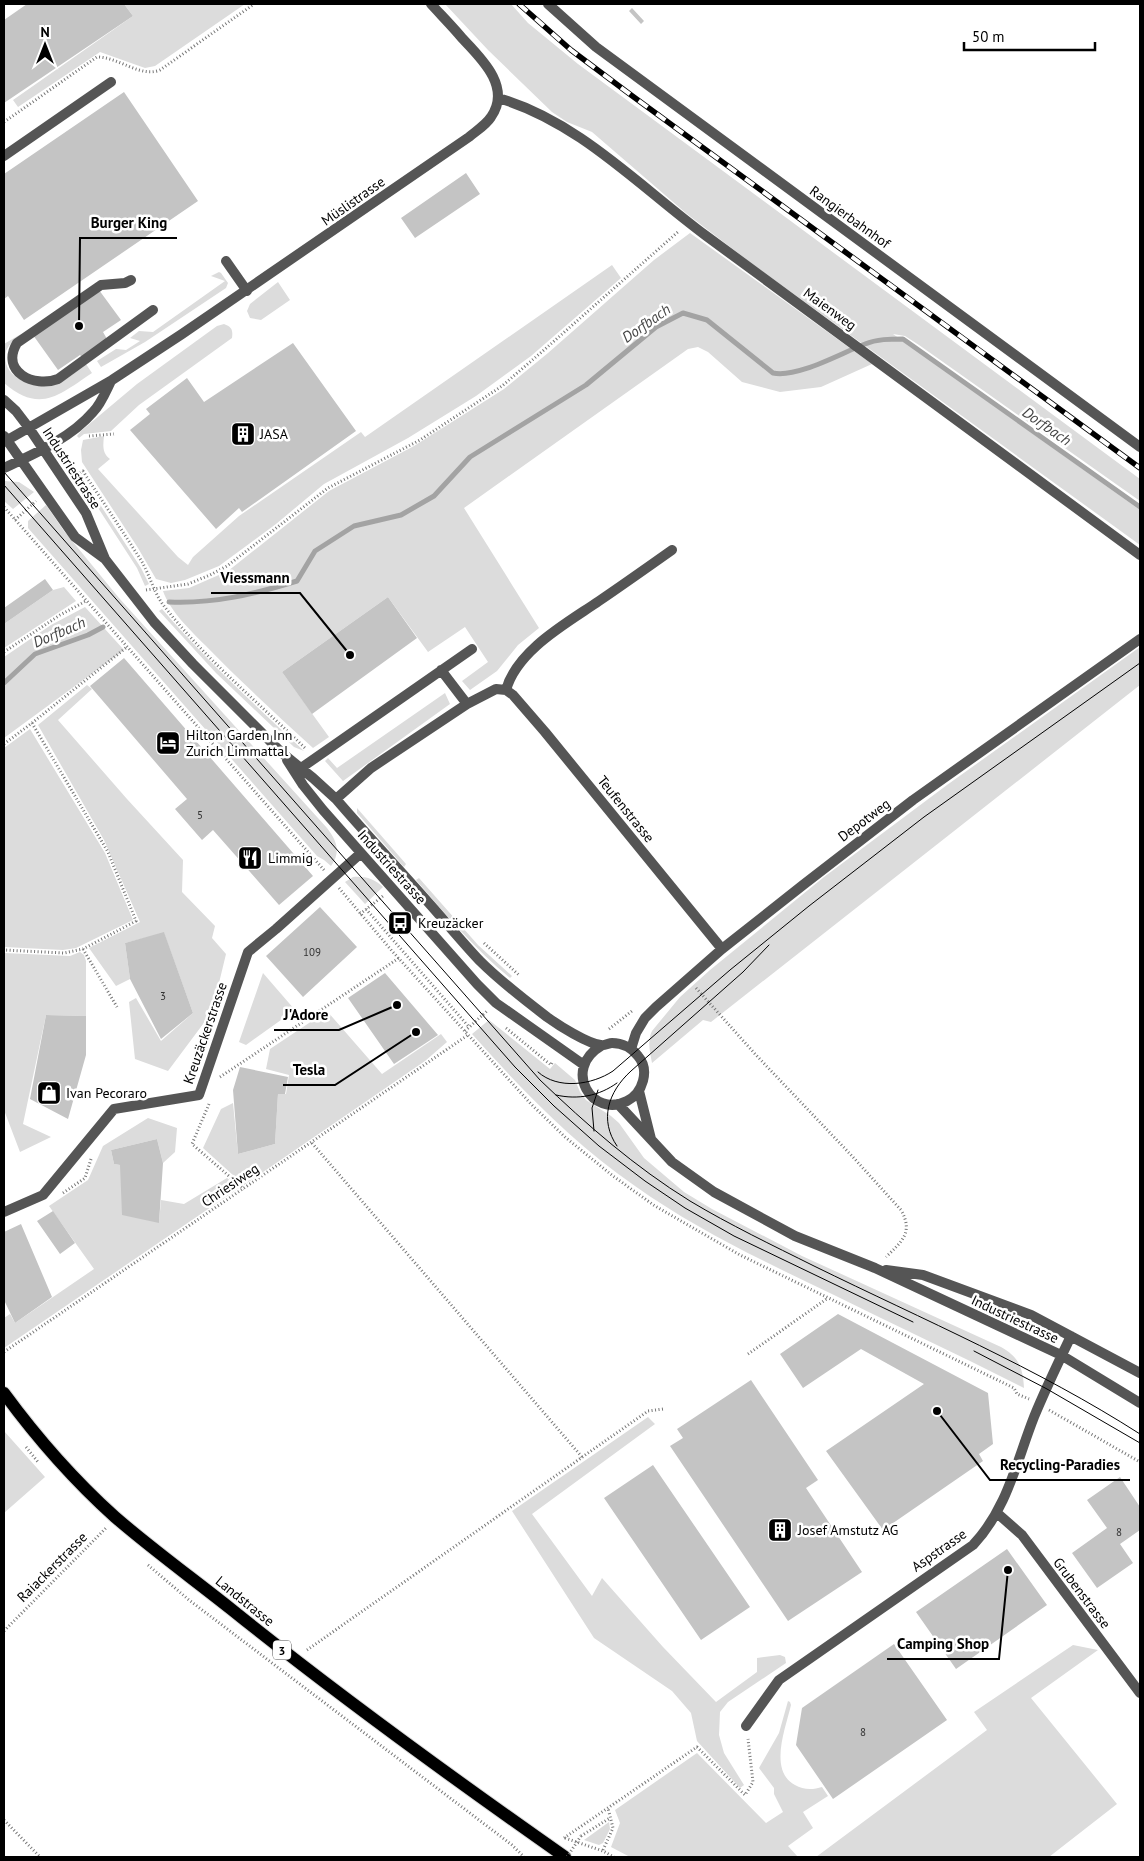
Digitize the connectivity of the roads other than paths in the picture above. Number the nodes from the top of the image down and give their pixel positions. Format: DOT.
graph roads {
  1 [pos="431,4"];
  2 [pos="548,4"];
  3 [pos="111,82"];
  4 [pos="498,98"];
  5 [pos="4,156"];
  6 [pos="226,261"];
  7 [pos="131,280"];
  8 [pos="247,291"];
  9 [pos="153,310"];
  10 [pos="112,380"];
  11 [pos="4,400"];
  12 [pos="28,428"];
  13 [pos="5,440"];
  14 [pos="1140,446"];
  15 [pos="43,448"];
  16 [pos="22,460"];
  17 [pos="4,468"];
  18 [pos="672,550"];
  19 [pos="1140,555"];
  20 [pos="105,559"];
  21 [pos="1140,639"];
  22 [pos="472,649"];
  23 [pos="441,670"];
  24 [pos="504,689"];
  25 [pos="467,704"];
  26 [pos="282,753"];
  27 [pos="301,768"];
  28 [pos="336,799"];
  29 [pos="360,853"];
  30 [pos="722,949"];
  31 [pos="601,1046"];
  32 [pos="631,1049"];
  33 [pos="584,1065"];
  34 [pos="639,1091"];
  35 [pos="618,1104"];
  36 [pos="652,1142"];
  37 [pos="4,1212"];
  38 [pos="875,1268"];
  39 [pos="1070,1336"];
  40 [pos="1061,1355"];
  41 [pos="1140,1373"];
  42 [pos="4,1393"];
  43 [pos="1140,1404"];
  44 [pos="998,1513"];
  45 [pos="1140,1693"];
  46 [pos="746,1726"];
  47 [pos="566,1857"];
  1 -- 4 [label="street"];
  2 -- 14 [label="street, Rangierbahnhof"];
  3 -- 5 [label="street"];
  4 -- 8 [label="street, Müslistrasse"];
  4 -- 19 [label="street, Maienweg"];
  6 -- 8 [label="street"];
  7 -- 9 [label="street"];
  8 -- 10 [label="street, Müslistrasse"];
  10 -- 12 [label="street, Müslistrasse"];
  10 -- 15 [label="street, Müslistrasse"];
  11 -- 12 [label="street, Industriestrasse"];
  12 -- 13 [label="street, Müslistrasse"];
  12 -- 15 [label="street, Industriestrasse"];
  13 -- 16 [label="street, Industriestrasse"];
  15 -- 16 [label="street, Müslistrasse"];
  15 -- 20 [label="street, Industriestrasse"];
  16 -- 17 [label="street, Müslistrasse"];
  16 -- 20 [label="street, Industriestrasse"];
  18 -- 24 [label="street"];
  20 -- 26 [label="street, Industriestrasse"];
  21 -- 30 [label="street, Depotweg"];
  22 -- 23 [label="street"];
  23 -- 25 [label="street"];
  23 -- 27 [label="street"];
  24 -- 25 [label="street"];
  24 -- 30 [label="street, Teufenstrasse"];
  25 -- 28 [label="street"];
  26 -- 27 [label="street, Industriestrasse"];
  26 -- 29 [label="street, Industriestrasse"];
  27 -- 28 [label="street, Industriestrasse"];
  28 -- 31 [label="street, Industriestrasse"];
  29 -- 33 [label="street, Industriestrasse"];
  29 -- 37 [label="street, Kreuzäckerstrasse"];
  30 -- 32 [label="street, Depotweg"];
  31 -- 32 [label="street, Industriestrasse"];
  31 -- 33 [label="street"];
  32 -- 34 [label="street"];
  33 -- 35 [label="street"];
  34 -- 35 [label="street"];
  34 -- 36 [label="street"];
  35 -- 36 [label="street, Industriestrasse"];
  36 -- 38 [label="street, Industriestrasse"];
  38 -- 39 [label="street, Industriestrasse"];
  38 -- 40 [label="street, Industriestrasse"];
  39 -- 40 [label="street, Aspstrasse"];
  39 -- 41 [label="street, Industriestrasse"];
  40 -- 43 [label="street, Industriestrasse"];
  40 -- 44 [label="street, Aspstrasse"];
  42 -- 47 [label="main road, Landstrasse / 3"];
  44 -- 45 [label="street, Grubenstrasse"];
  44 -- 46 [label="street, Aspstrasse"];
}
